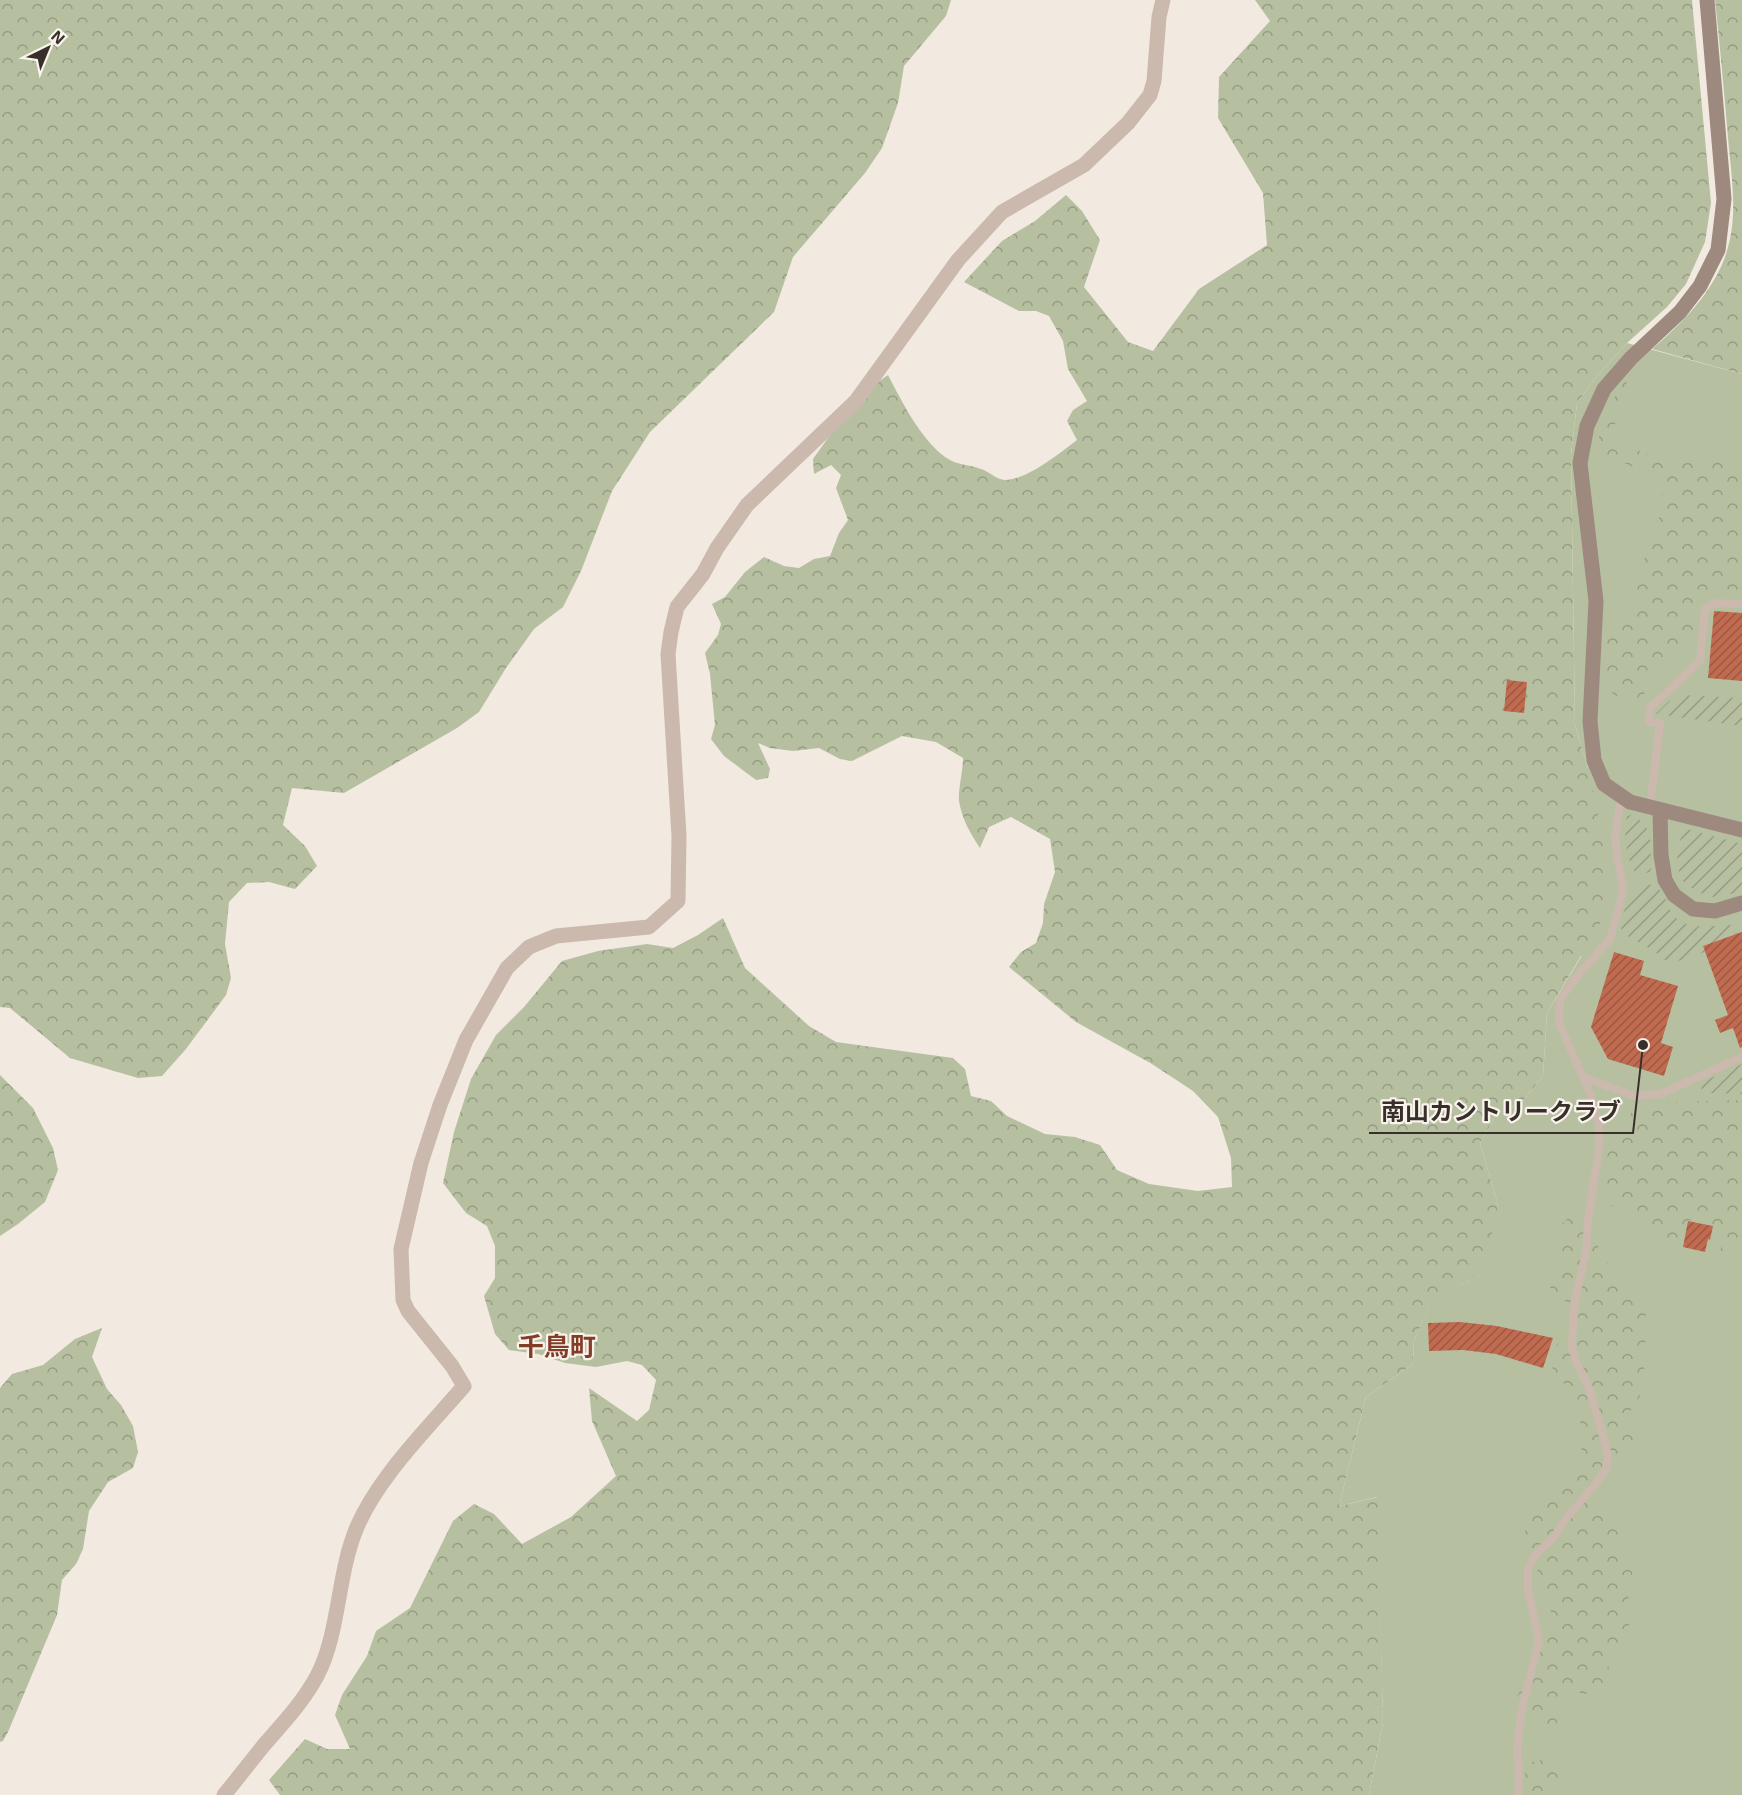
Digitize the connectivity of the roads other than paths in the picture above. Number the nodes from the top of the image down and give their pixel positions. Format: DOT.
graph roads {
  1 [pos="1163,0"];
  2 [pos="1707,0"];
  3 [pos="1742,604"];
  4 [pos="1621,796"];
  5 [pos="1655,808"];
  6 [pos="1742,830"];
  7 [pos="1742,903"];
  8 [pos="1742,1057"];
  9 [pos="1583,1077"];
  10 [pos="225,1795"];
  11 [pos="1518,1795"];
  1 -- 10 [label="street"];
  2 -- 4 [label="street"];
  3 -- 5 [label="lane"];
  4 -- 5 [label="street"];
  4 -- 9 [label="lane"];
  5 -- 6 [label="street"];
  5 -- 7 [label="street"];
  8 -- 9 [label="lane"];
  9 -- 11 [label="lane"];
}
